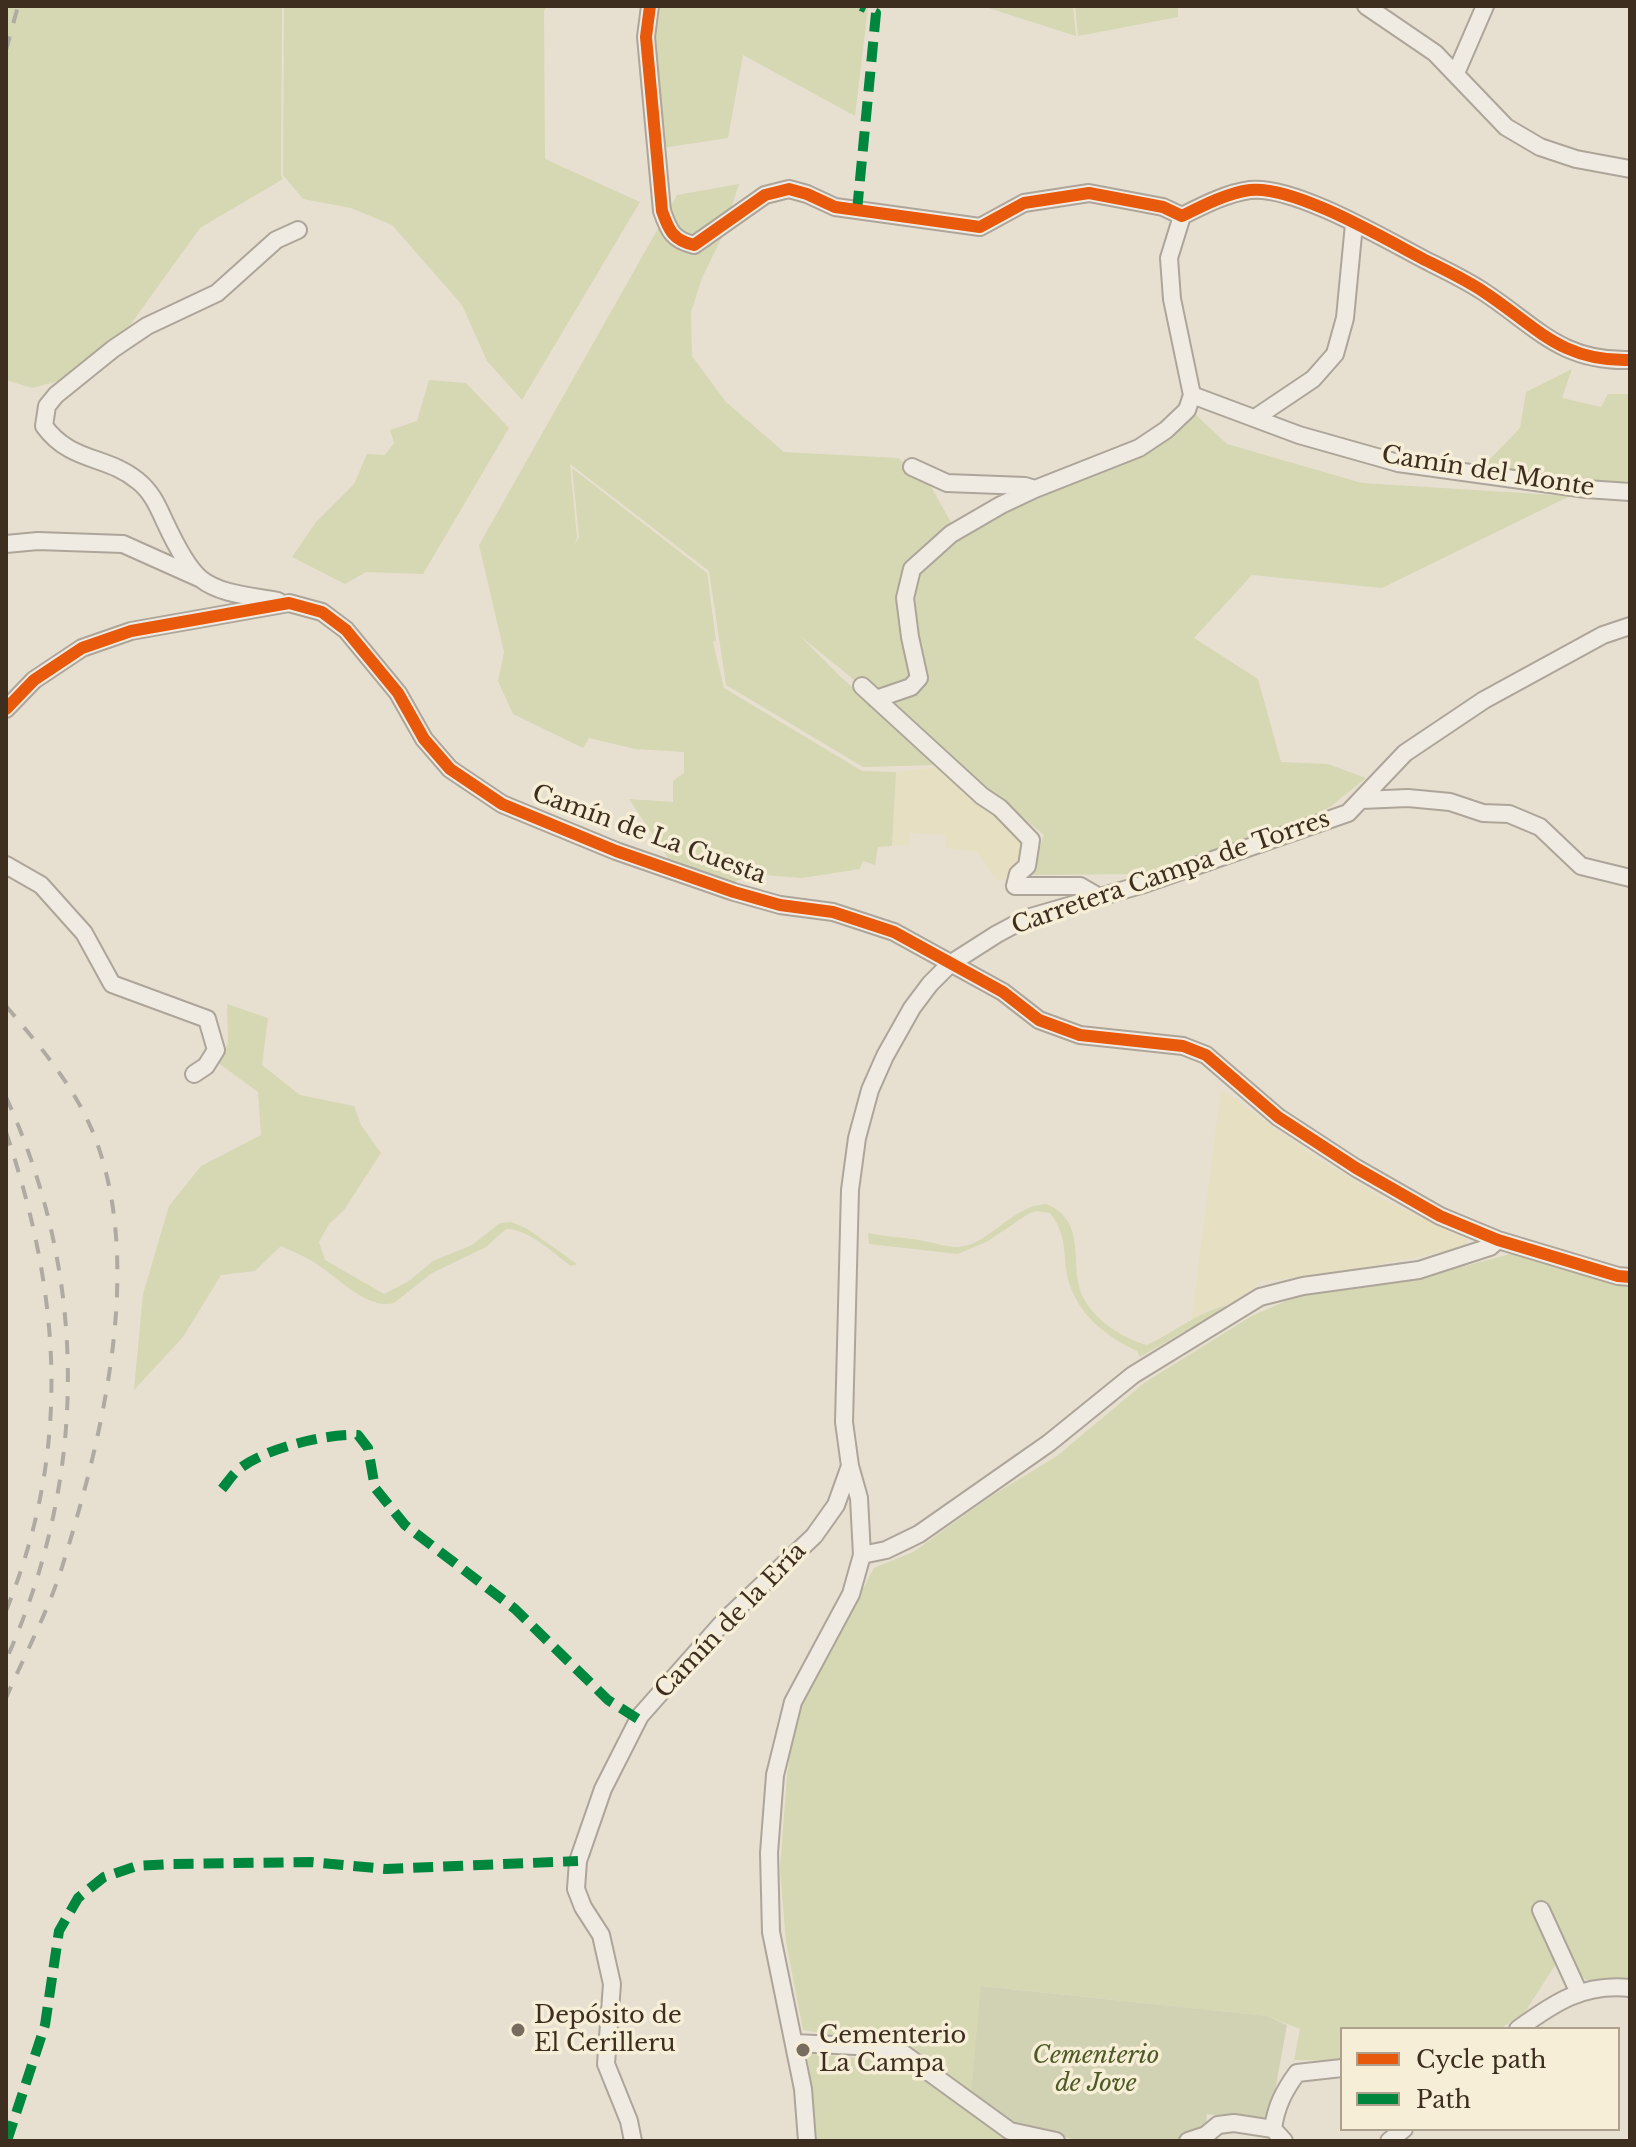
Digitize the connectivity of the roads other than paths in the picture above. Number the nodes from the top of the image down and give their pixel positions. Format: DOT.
graph roads {
  1 [pos="650,6"];
  2 [pos="1366,6"];
  3 [pos="1485,6"];
  4 [pos="1456,73"];
  5 [pos="1630,169"];
  6 [pos="1182,216"];
  7 [pos="1354,224"];
  8 [pos="298,230"];
  9 [pos="1630,360"];
  10 [pos="1192,395"];
  11 [pos="1255,418"];
  12 [pos="912,467"];
  13 [pos="1035,489"];
  14 [pos="1630,492"];
  15 [pos="6,544"];
  16 [pos="200,579"];
  17 [pos="289,603"];
  18 [pos="1630,626"];
  19 [pos="862,686"];
  20 [pos="876,699"];
  21 [pos="6,709"];
  22 [pos="1361,800"];
  23 [pos="6,865"];
  24 [pos="1630,878"];
  25 [pos="1099,897"];
  26 [pos="950,964"];
  27 [pos="194,1074"];
  28 [pos="1498,1240"];
  29 [pos="1630,1277"];
  30 [pos="850,1466"];
  31 [pos="862,1555"];
  32 [pos="1541,1910"];
  33 [pos="1630,1988"];
  34 [pos="1579,1993"];
  35 [pos="1521,2027"];
  36 [pos="795,2043"];
  37 [pos="1340,2068"];
  38 [pos="1279,2135"];
  39 [pos="633,2141"];
  40 [pos="807,2141"];
  41 [pos="1056,2141"];
  42 [pos="1188,2141"];
  1 -- 6 [label="street"];
  2 -- 4 [label="street"];
  3 -- 4 [label="street"];
  4 -- 5 [label="street"];
  6 -- 7 [label="street"];
  6 -- 10 [label="street"];
  7 -- 9 [label="street"];
  7 -- 11 [label="street"];
  8 -- 16 [label="street"];
  10 -- 11 [label="street"];
  10 -- 13 [label="street"];
  11 -- 14 [label="street, Camín del Monte"];
  12 -- 13 [label="street"];
  13 -- 20 [label="street"];
  15 -- 16 [label="street"];
  16 -- 17 [label="street"];
  17 -- 21 [label="street, Camín de La Cuesta"];
  17 -- 26 [label="street, Camín de La Cuesta"];
  18 -- 22 [label="street, Carretera Campa de Torres"];
  19 -- 20 [label="street"];
  20 -- 25 [label="street"];
  22 -- 24 [label="street"];
  22 -- 25 [label="street, Carretera Campa de Torres"];
  23 -- 27 [label="street"];
  25 -- 26 [label="street, Carretera Campa de Torres"];
  26 -- 28 [label="street, Camín de La Cuesta"];
  26 -- 30 [label="street, Carretera Campa de Torres"];
  28 -- 29 [label="street, Camín de La Cuesta"];
  28 -- 31 [label="street"];
  30 -- 31 [label="street, Carretera Campa de Torres"];
  30 -- 39 [label="street, Camín de la Ería"];
  31 -- 36 [label="street, Carretera Campa de Torres"];
  32 -- 34 [label="street"];
  33 -- 34 [label="street"];
  34 -- 35 [label="street"];
  36 -- 40 [label="street, Carretera Campa de Torres"];
  36 -- 41 [label="street"];
  37 -- 38 [label="street"];
  38 -- 42 [label="street"];
}
